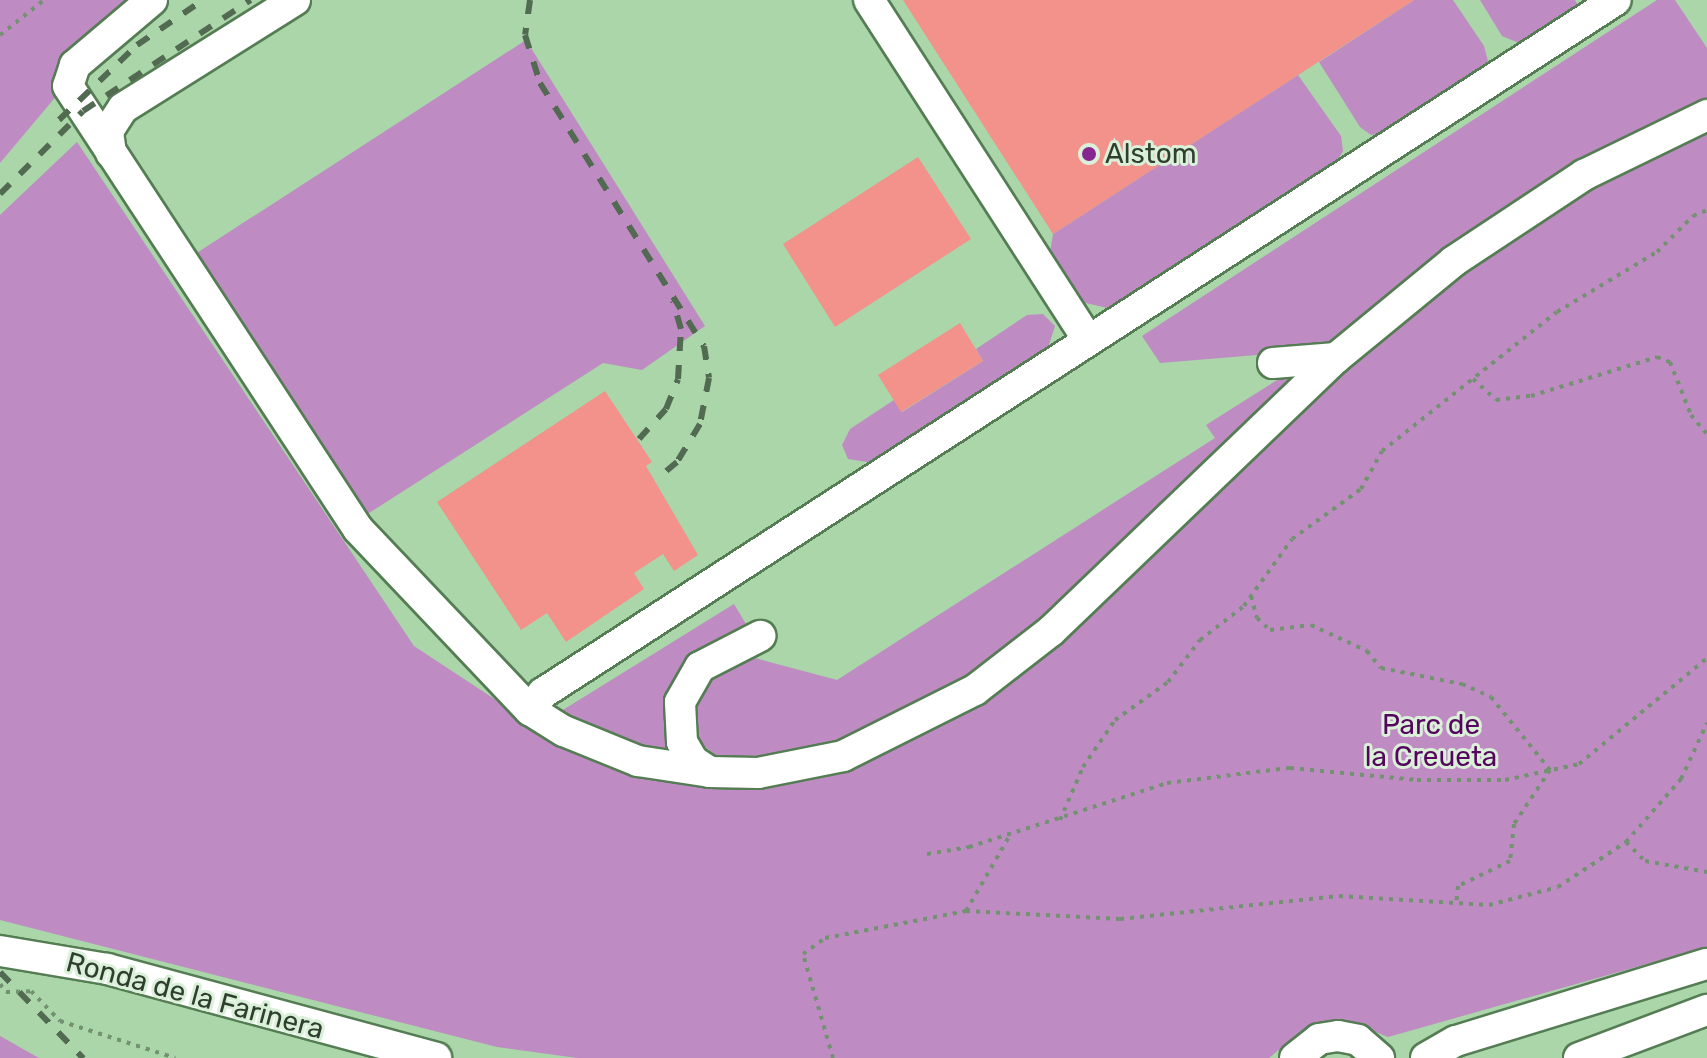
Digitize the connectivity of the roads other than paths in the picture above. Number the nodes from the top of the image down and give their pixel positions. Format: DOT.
graph roads {
  1 [pos="152,0"];
  2 [pos="295,0"];
  3 [pos="869,0"];
  4 [pos="1616,0"];
  5 [pos="1707,115"];
  6 [pos="111,153"];
  7 [pos="1088,340"];
  8 [pos="1336,358"];
  9 [pos="1273,363"];
  10 [pos="760,636"];
  11 [pos="530,710"];
  12 [pos="710,772"];
  13 [pos="0,951"];
  14 [pos="1707,964"];
  15 [pos="1707,1010"];
  16 [pos="1456,1041"];
  17 [pos="1376,1055"];
  18 [pos="1295,1056"];
  19 [pos="436,1058"];
  20 [pos="1426,1058"];
  21 [pos="1579,1058"];
  1 -- 6 [label="street"];
  2 -- 6 [label="street"];
  3 -- 7 [label="street"];
  4 -- 7 [label="street"];
  5 -- 8 [label="street"];
  6 -- 11 [label="street"];
  7 -- 11 [label="street"];
  8 -- 9 [label="street"];
  8 -- 12 [label="street"];
  10 -- 12 [label="street"];
  11 -- 12 [label="street"];
  13 -- 19 [label="street, Ronda de la Farinera"];
  14 -- 16 [label="street"];
  15 -- 21 [label="street"];
  16 -- 17 [label="street"];
  16 -- 20 [label="street"];
  17 -- 18 [label="street"];
}
